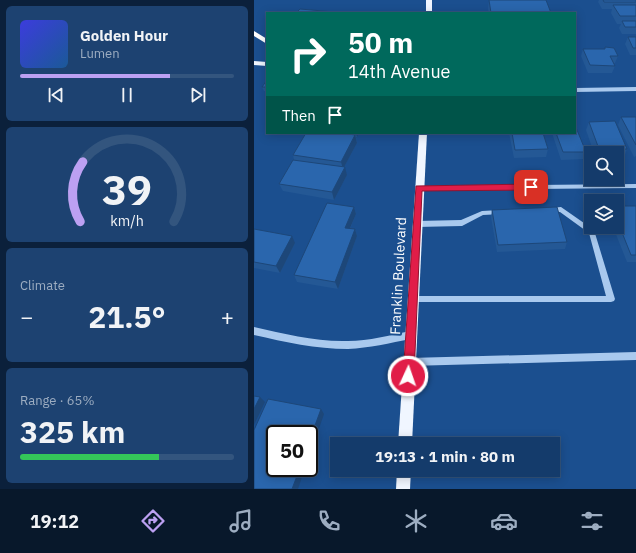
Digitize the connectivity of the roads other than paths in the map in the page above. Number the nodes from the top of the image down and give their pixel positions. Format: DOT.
graph roads {
  1 [pos="430,0"];
  2 [pos="429,12"];
  3 [pos="254,33"];
  4 [pos="266,41"];
  5 [pos="254,63"];
  6 [pos="266,64"];
  7 [pos="636,89"];
  8 [pos="576,90"];
  9 [pos="423,134"];
  10 [pos="636,186"];
  11 [pos="418,188"];
  12 [pos="538,210"];
  13 [pos="509,211"];
  14 [pos="417,224"];
  15 [pos="413,299"];
  16 [pos="254,331"];
  17 [pos="411,335"];
  18 [pos="636,356"];
  19 [pos="409,362"];
  20 [pos="405,437"];
  21 [pos="404,477"];
  22 [pos="403,489"];
  1 -- 2 [label="main road"];
  3 -- 4 [label="highway"];
  5 -- 6 [label="main road"];
  7 -- 8 [label="street"];
  9 -- 11 [label="main road, Franklin Boulevard"];
  10 -- 11 [label="street"];
  11 -- 14 [label="main road, Franklin Boulevard"];
  12 -- 15 [label="street"];
  13 -- 14 [label="street"];
  14 -- 15 [label="main road, Franklin Boulevard"];
  15 -- 17 [label="main road, Franklin Boulevard"];
  16 -- 17 [label="street"];
  17 -- 19 [label="main road, Franklin Boulevard"];
  18 -- 19 [label="street"];
  19 -- 20 [label="main road, Franklin Boulevard"];
  21 -- 22 [label="main road"];
}
